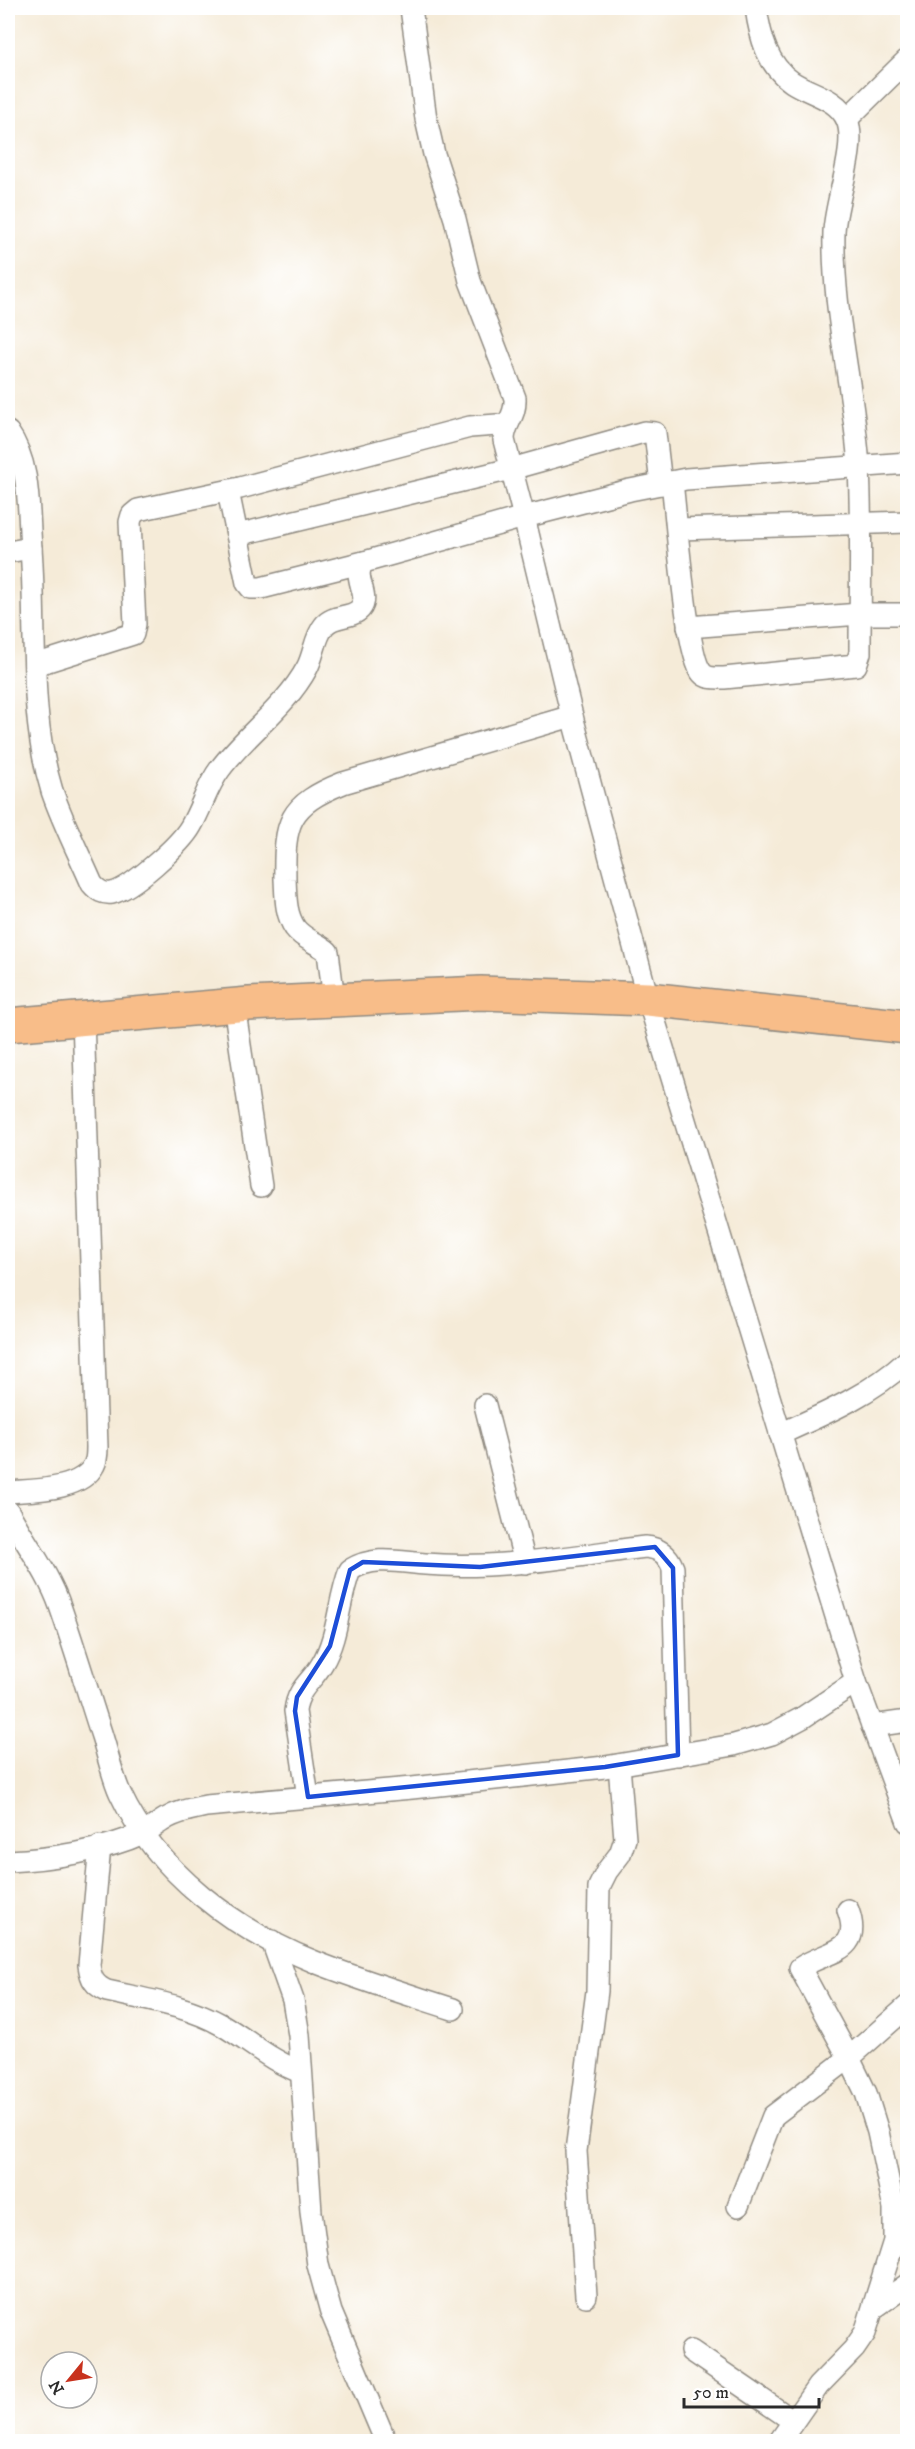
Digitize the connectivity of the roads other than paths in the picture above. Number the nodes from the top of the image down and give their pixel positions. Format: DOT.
graph roads {
  1 [pos="411,8"];
  2 [pos="756,8"];
  3 [pos="908,59"];
  4 [pos="847,119"];
  5 [pos="506,428"];
  6 [pos="8,432"];
  7 [pos="908,463"];
  8 [pos="858,466"];
  9 [pos="511,469"];
  10 [pos="667,483"];
  11 [pos="228,491"];
  12 [pos="524,517"];
  13 [pos="908,522"];
  14 [pos="859,523"];
  15 [pos="678,529"];
  16 [pos="237,536"];
  17 [pos="31,548"];
  18 [pos="8,552"];
  19 [pos="364,562"];
  20 [pos="860,614"];
  21 [pos="908,614"];
  22 [pos="688,627"];
  23 [pos="35,665"];
  24 [pos="572,716"];
  25 [pos="648,999"];
  26 [pos="334,1000"];
  27 [pos="234,1005"];
  28 [pos="83,1017"];
  29 [pos="8,1024"];
  30 [pos="908,1027"];
  31 [pos="261,1186"];
  32 [pos="908,1360"];
  33 [pos="485,1405"];
  34 [pos="780,1434"];
  35 [pos="8,1492"];
  36 [pos="8,1511"];
  37 [pos="525,1563"];
  38 [pos="856,1682"];
  39 [pos="908,1721"];
  40 [pos="872,1726"];
  41 [pos="678,1755"];
  42 [pos="619,1765"];
  43 [pos="308,1797"];
  44 [pos="908,1822"];
  45 [pos="144,1833"];
  46 [pos="100,1846"];
  47 [pos="8,1861"];
  48 [pos="848,1910"];
  49 [pos="272,1941"];
  50 [pos="908,2006"];
  51 [pos="453,2009"];
  52 [pos="849,2058"];
  53 [pos="301,2072"];
  54 [pos="738,2206"];
  55 [pos="908,2284"];
  56 [pos="586,2296"];
  57 [pos="874,2308"];
  58 [pos="691,2351"];
  59 [pos="792,2420"];
  60 [pos="386,2442"];
  61 [pos="779,2442"];
  1 -- 5 [label="street"];
  2 -- 4 [label="street"];
  3 -- 4 [label="street"];
  4 -- 8 [label="street"];
  5 -- 9 [label="street"];
  5 -- 11 [label="street"];
  6 -- 17 [label="street"];
  7 -- 8 [label="street"];
  8 -- 10 [label="street"];
  8 -- 14 [label="street"];
  9 -- 10 [label="street"];
  9 -- 12 [label="street"];
  9 -- 16 [label="street"];
  10 -- 12 [label="street"];
  10 -- 15 [label="street"];
  11 -- 16 [label="street"];
  11 -- 23 [label="street"];
  12 -- 19 [label="street"];
  12 -- 24 [label="street"];
  13 -- 14 [label="street"];
  14 -- 15 [label="street"];
  14 -- 20 [label="street"];
  15 -- 22 [label="street"];
  16 -- 19 [label="street"];
  17 -- 18 [label="street"];
  17 -- 23 [label="street"];
  19 -- 23 [label="street"];
  20 -- 21 [label="street"];
  20 -- 22 [label="street"];
  20 -- 22 [label="street"];
  24 -- 25 [label="street"];
  24 -- 26 [label="street"];
  25 -- 26 [label="highway"];
  25 -- 30 [label="highway"];
  25 -- 34 [label="street"];
  26 -- 27 [label="highway"];
  27 -- 28 [label="highway"];
  27 -- 31 [label="street"];
  28 -- 29 [label="highway"];
  28 -- 35 [label="street"];
  32 -- 34 [label="street"];
  33 -- 37 [label="street"];
  34 -- 38 [label="street"];
  36 -- 45 [label="street"];
  37 -- 41 [label="street"];
  37 -- 43 [label="street"];
  38 -- 40 [label="street"];
  38 -- 41 [label="street"];
  39 -- 40 [label="street"];
  40 -- 44 [label="street"];
  41 -- 42 [label="street"];
  42 -- 43 [label="street"];
  42 -- 56 [label="street"];
  43 -- 45 [label="street"];
  45 -- 46 [label="street"];
  45 -- 49 [label="street"];
  46 -- 47 [label="street"];
  46 -- 53 [label="street"];
  48 -- 52 [label="street"];
  49 -- 51 [label="street"];
  49 -- 53 [label="street"];
  50 -- 52 [label="street"];
  52 -- 54 [label="street"];
  52 -- 57 [label="street"];
  53 -- 60 [label="street"];
  55 -- 57 [label="street"];
  57 -- 59 [label="street"];
  58 -- 59 [label="street"];
  59 -- 61 [label="street"];
}
